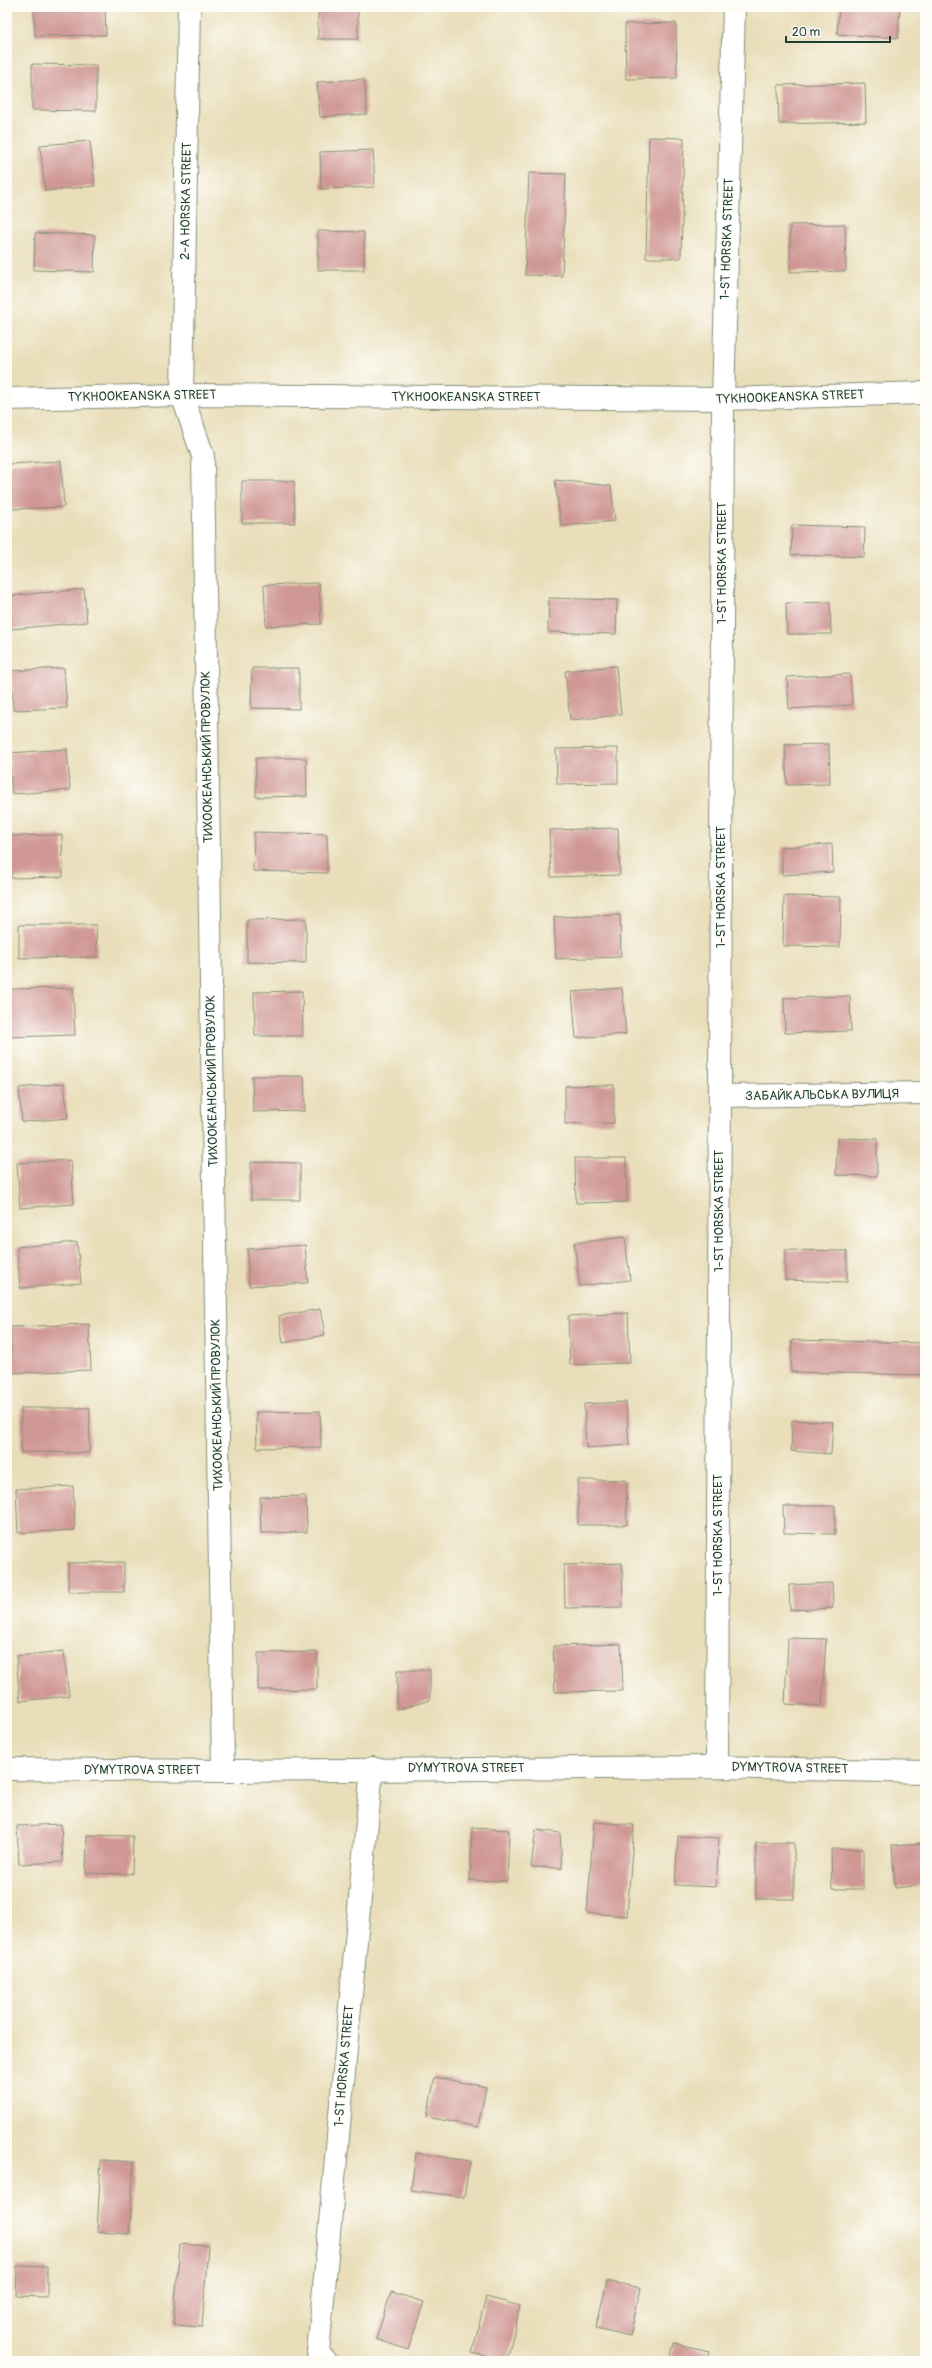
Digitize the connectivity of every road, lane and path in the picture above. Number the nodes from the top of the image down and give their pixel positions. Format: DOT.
graph roads {
  1 [pos="189,7"];
  2 [pos="734,7"];
  3 [pos="925,393"];
  4 [pos="182,395"];
  5 [pos="7,399"];
  6 [pos="722,399"];
  7 [pos="925,1093"];
  8 [pos="720,1096"];
  9 [pos="717,1767"];
  10 [pos="372,1768"];
  11 [pos="7,1770"];
  12 [pos="223,1771"];
  13 [pos="925,1772"];
  14 [pos="325,2361"];
  1 -- 4 [label="street, 2-A HORSKA STREET"];
  2 -- 6 [label="street, 1-ST HORSKA STREET"];
  3 -- 6 [label="street, TYKHOOKEANSKA STREET"];
  4 -- 5 [label="street, TYKHOOKEANSKA STREET"];
  4 -- 6 [label="street, TYKHOOKEANSKA STREET"];
  4 -- 12 [label="street, ТИХООКЕАНСЬКИЙ ПРОВУЛОК"];
  6 -- 8 [label="street, 1-ST HORSKA STREET"];
  7 -- 8 [label="street, ЗАБАЙКАЛЬСЬКА ВУЛИЦЯ"];
  8 -- 9 [label="street, 1-ST HORSKA STREET"];
  9 -- 10 [label="street, DYMYTROVA STREET"];
  9 -- 13 [label="street, DYMYTROVA STREET"];
  10 -- 12 [label="street, DYMYTROVA STREET"];
  10 -- 14 [label="street, 1-ST HORSKA STREET"];
  11 -- 12 [label="street, DYMYTROVA STREET"];
}
